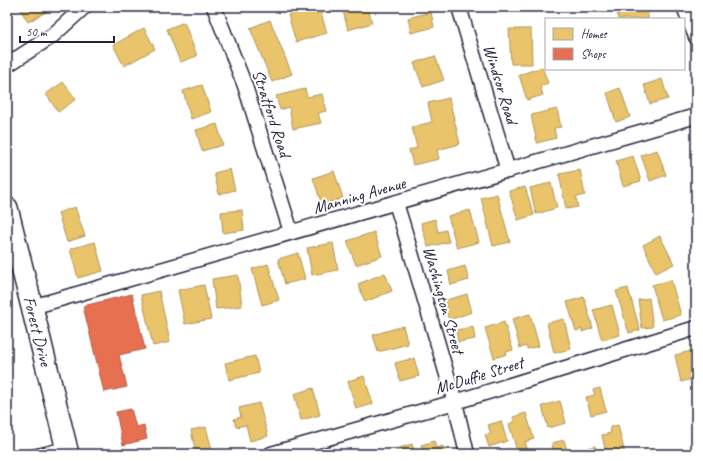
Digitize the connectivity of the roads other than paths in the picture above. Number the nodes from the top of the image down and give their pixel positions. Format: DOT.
graph roads {
  1 [pos="84,7"];
  2 [pos="214,7"];
  3 [pos="459,7"];
  4 [pos="684,7"];
  5 [pos="696,36"];
  6 [pos="7,65"];
  7 [pos="696,116"];
  8 [pos="508,171"];
  9 [pos="396,203"];
  10 [pos="7,211"];
  11 [pos="291,232"];
  12 [pos="32,307"];
  13 [pos="696,328"];
  14 [pos="455,402"];
  15 [pos="67,450"];
  16 [pos="30,454"];
  17 [pos="271,454"];
  18 [pos="467,454"];
  1 -- 6 [label="street"];
  2 -- 11 [label="street, Stratford Road"];
  3 -- 8 [label="street, Windsor Road"];
  4 -- 5 [label="street"];
  7 -- 8 [label="street, Manning Avenue"];
  8 -- 9 [label="street, Manning Avenue"];
  9 -- 11 [label="street, Manning Avenue"];
  9 -- 14 [label="street, Washington Street"];
  10 -- 12 [label="main road, Forest Drive"];
  11 -- 12 [label="street, Manning Avenue"];
  12 -- 15 [label="main road, Forest Drive"];
  13 -- 14 [label="street, McDuffie Street"];
  14 -- 17 [label="street, McDuffie Street"];
  14 -- 18 [label="street, Washington Street"];
  15 -- 16 [label="lane"];
}
